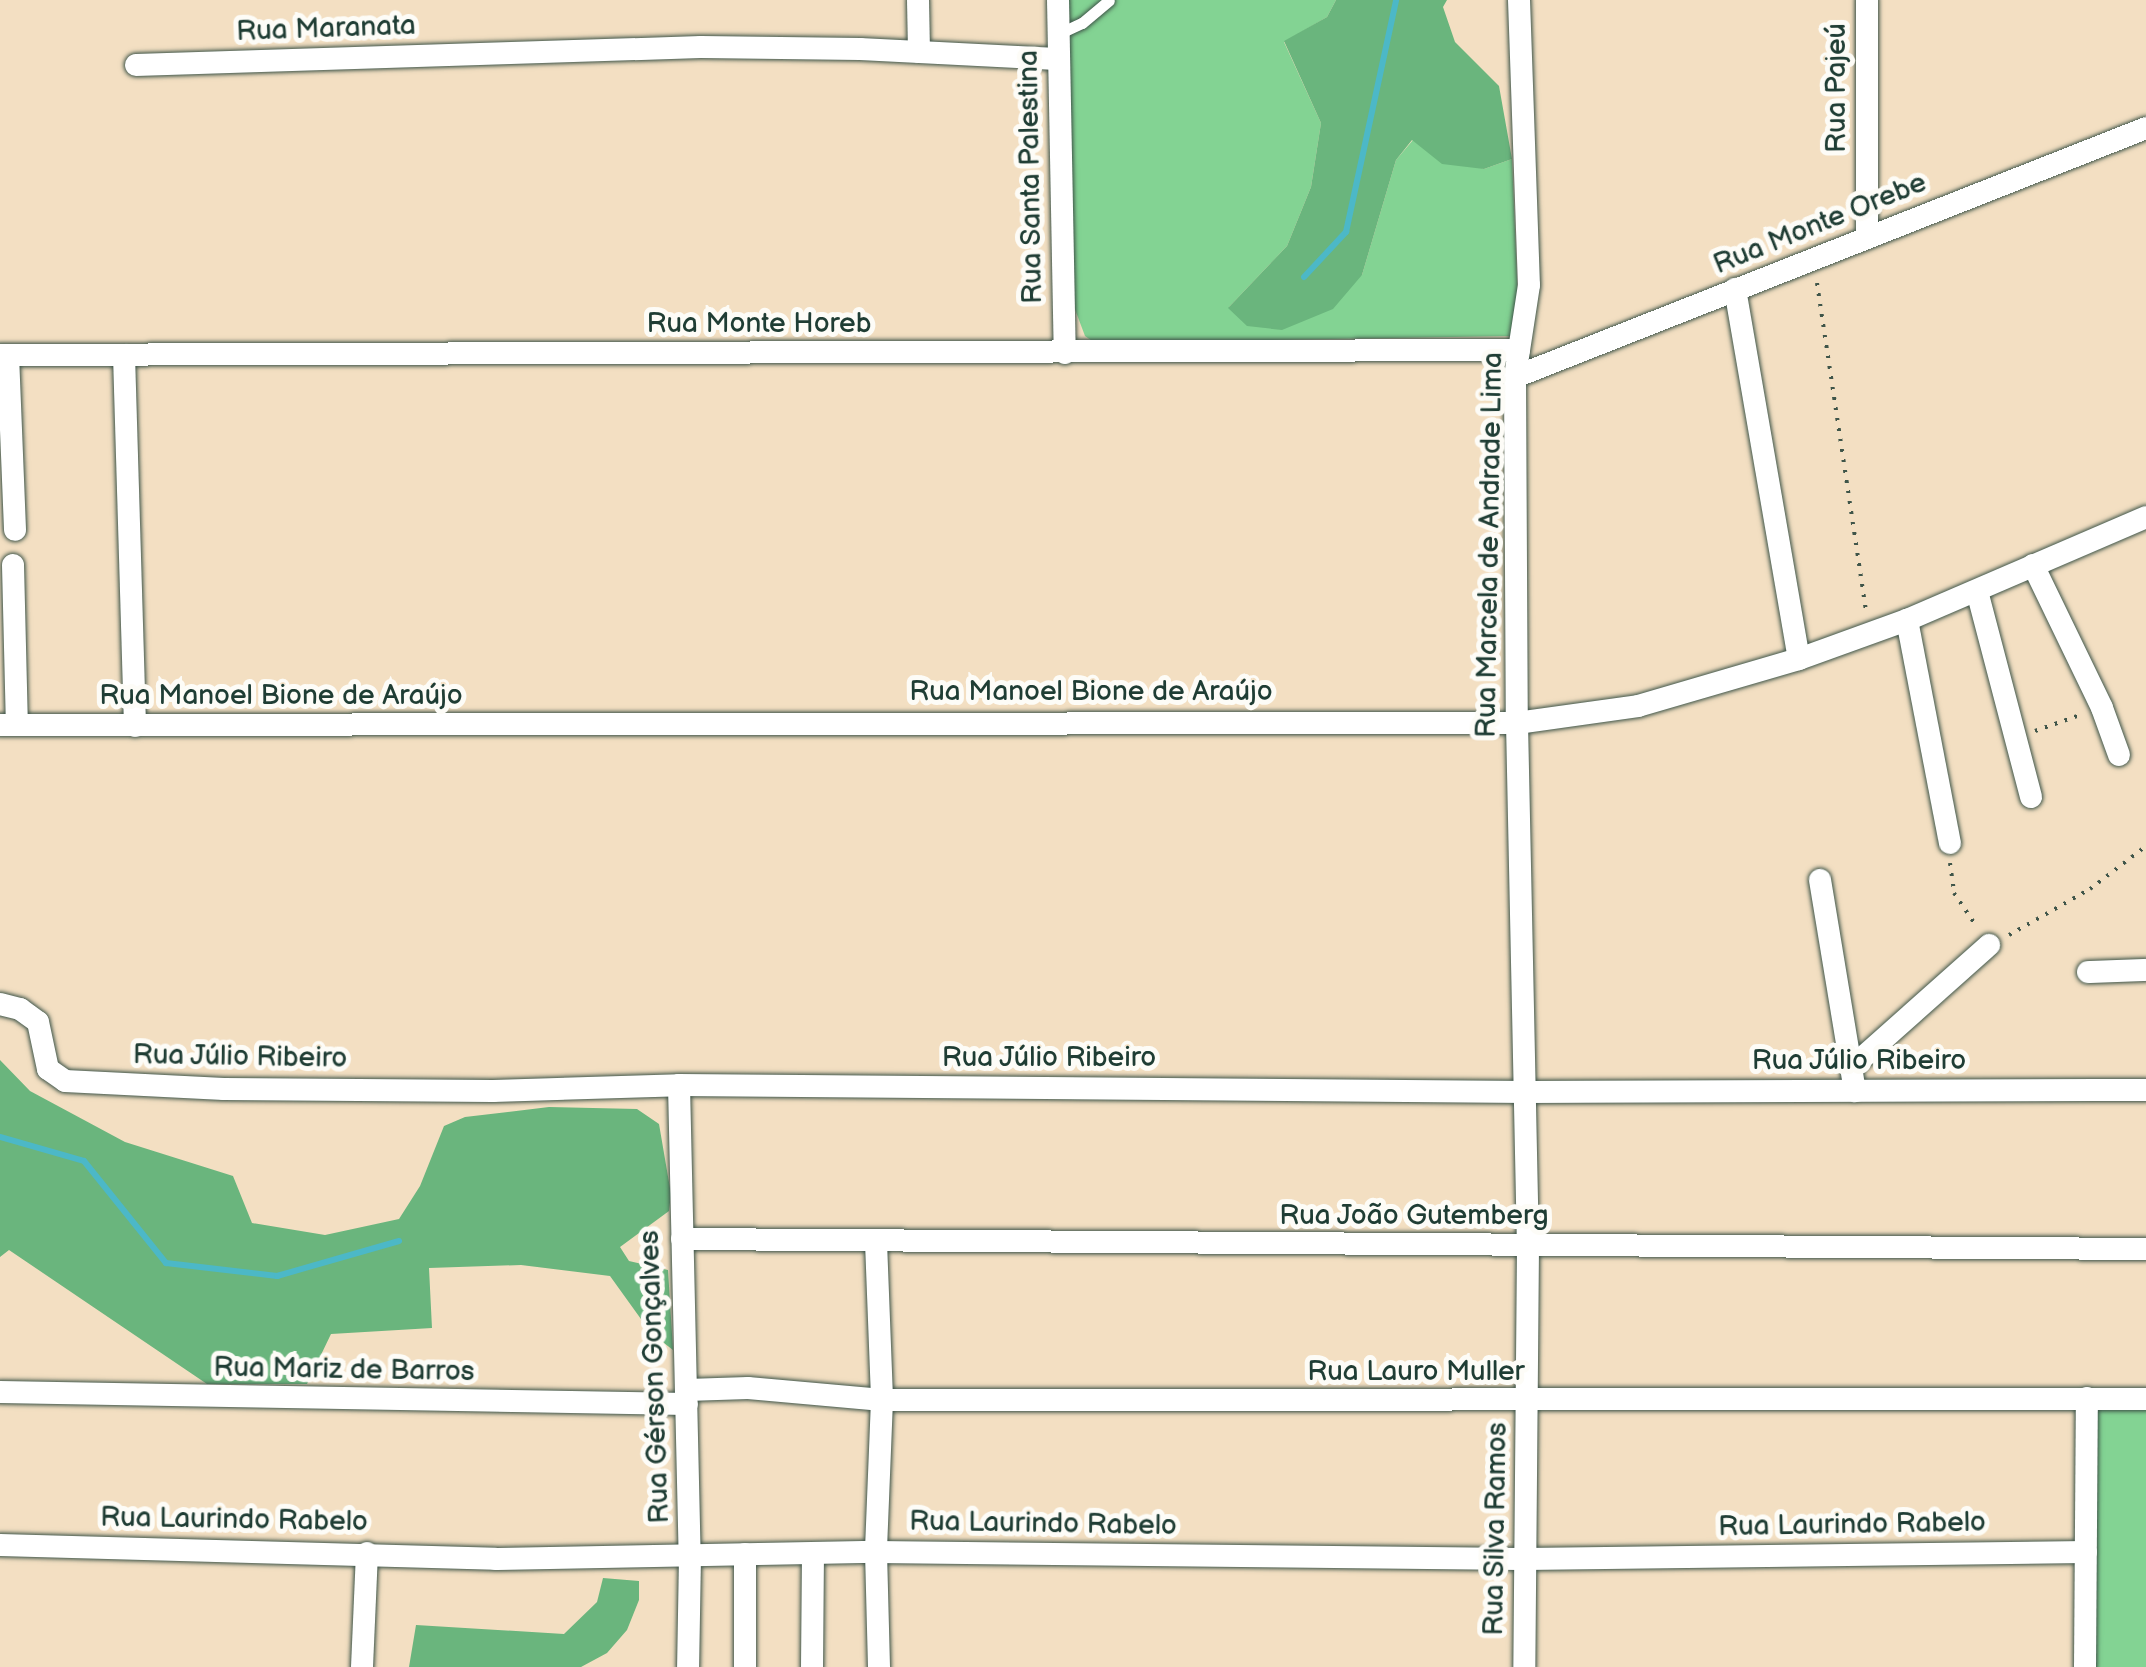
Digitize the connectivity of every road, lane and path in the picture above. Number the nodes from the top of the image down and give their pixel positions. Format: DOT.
graph roads {
  1 [pos="918,0"];
  2 [pos="1058,0"];
  3 [pos="1108,0"];
  4 [pos="1519,0"];
  5 [pos="1868,0"];
  6 [pos="1058,34"];
  7 [pos="919,52"];
  8 [pos="1057,59"];
  9 [pos="136,65"];
  10 [pos="2146,128"];
  11 [pos="1867,237"];
  12 [pos="1813,258"];
  13 [pos="1735,290"];
  14 [pos="1519,350"];
  15 [pos="1065,353"];
  16 [pos="124,355"];
  17 [pos="4,356"];
  18 [pos="1516,377"];
  19 [pos="2146,516"];
  20 [pos="14,530"];
  21 [pos="13,565"];
  22 [pos="2034,565"];
  23 [pos="1978,591"];
  24 [pos="1907,620"];
  25 [pos="1870,634"];
  26 [pos="1799,659"];
  27 [pos="2102,708"];
  28 [pos="1516,723"];
  29 [pos="8,725"];
  30 [pos="135,726"];
  31 [pos="2016,738"];
  32 [pos="2119,754"];
  33 [pos="2031,798"];
  34 [pos="1950,843"];
  35 [pos="2146,846"];
  36 [pos="1820,880"];
  37 [pos="1989,945"];
  38 [pos="2146,970"];
  39 [pos="2088,972"];
  40 [pos="0,1004"];
  41 [pos="1853,1080"];
  42 [pos="679,1086"];
  43 [pos="2146,1090"];
  44 [pos="1527,1092"];
  45 [pos="682,1240"];
  46 [pos="876,1242"];
  47 [pos="1528,1247"];
  48 [pos="2146,1249"];
  49 [pos="0,1392"];
  50 [pos="687,1397"];
  51 [pos="2088,1398"];
  52 [pos="2146,1398"];
  53 [pos="882,1400"];
  54 [pos="1527,1403"];
  55 [pos="0,1545"];
  56 [pos="876,1552"];
  57 [pos="2086,1552"];
  58 [pos="367,1554"];
  59 [pos="745,1554"];
  60 [pos="813,1556"];
  61 [pos="690,1557"];
  62 [pos="1526,1559"];
  63 [pos="362,1667"];
  64 [pos="688,1667"];
  65 [pos="744,1667"];
  66 [pos="812,1667"];
  67 [pos="880,1667"];
  68 [pos="1524,1667"];
  69 [pos="2085,1667"];
  1 -- 7 [label="street"];
  2 -- 6 [label="street, Rua Santa Palestina"];
  3 -- 6 [label="lane"];
  4 -- 14 [label="street, Rua Marcela de Andrade Lima"];
  5 -- 11 [label="street, Rua Pajeú"];
  6 -- 8 [label="street, Rua Santa Palestina"];
  7 -- 8 [label="street, Rua Maranata"];
  7 -- 9 [label="street, Rua Maranata"];
  8 -- 15 [label="street, Rua Santa Palestina"];
  10 -- 11 [label="street, Rua Monte Orebe"];
  11 -- 12 [label="street, Rua Monte Orebe"];
  12 -- 13 [label="street, Rua Monte Orebe"];
  12 -- 25 [label="path"];
  13 -- 18 [label="street, Rua Monte Orebe"];
  13 -- 26 [label="street"];
  14 -- 15 [label="street, Rua Monte Horeb"];
  14 -- 18 [label="street, Rua Marcela de Andrade Lima"];
  15 -- 16 [label="street, Rua Monte Horeb"];
  16 -- 17 [label="street, Rua Monte Horeb"];
  16 -- 30 [label="street"];
  17 -- 20 [label="street"];
  18 -- 28 [label="street, Rua Marcela de Andrade Lima"];
  19 -- 22 [label="street, Rua Manoel Bione de Araújo"];
  21 -- 29 [label="street"];
  22 -- 23 [label="street, Rua Manoel Bione de Araújo"];
  22 -- 27 [label="street"];
  23 -- 24 [label="street, Rua Manoel Bione de Araújo"];
  23 -- 31 [label="street"];
  24 -- 25 [label="street, Rua Manoel Bione de Araújo"];
  24 -- 34 [label="street"];
  25 -- 26 [label="street, Rua Manoel Bione de Araújo"];
  26 -- 28 [label="street, Rua Manoel Bione de Araújo"];
  27 -- 31 [label="path"];
  27 -- 32 [label="street"];
  28 -- 30 [label="street, Rua Manoel Bione de Araújo"];
  28 -- 44 [label="street, Rua Marcela de Andrade Lima"];
  29 -- 30 [label="street, Rua Manoel Bione de Araújo"];
  31 -- 33 [label="street"];
  34 -- 37 [label="path"];
  35 -- 37 [label="path"];
  36 -- 41 [label="street"];
  37 -- 41 [label="street"];
  38 -- 39 [label="street"];
  40 -- 42 [label="street, Rua Júlio Ribeiro"];
  41 -- 43 [label="street, Rua Júlio Ribeiro"];
  41 -- 44 [label="street, Rua Júlio Ribeiro"];
  42 -- 44 [label="street, Rua Júlio Ribeiro"];
  42 -- 45 [label="street, Rua Gérson Gonçalves"];
  44 -- 47 [label="street, Rua Silva Ramos"];
  45 -- 46 [label="street, Rua João Gutemberg"];
  45 -- 50 [label="street, Rua Gérson Gonçalves"];
  46 -- 47 [label="street, Rua João Gutemberg"];
  46 -- 53 [label="street"];
  47 -- 48 [label="street, Rua João Gutemberg"];
  47 -- 54 [label="street, Rua Silva Ramos"];
  49 -- 50 [label="street, Rua Mariz de Barros"];
  50 -- 53 [label="street, Rua Lauro Muller"];
  50 -- 61 [label="street, Rua Gérson Gonçalves"];
  51 -- 52 [label="street, Rua Lauro Muller"];
  51 -- 54 [label="street, Rua Lauro Muller"];
  51 -- 57 [label="street"];
  53 -- 54 [label="street, Rua Lauro Muller"];
  53 -- 56 [label="street"];
  54 -- 62 [label="street, Rua Silva Ramos"];
  55 -- 58 [label="street, Rua Laurindo Rabelo"];
  56 -- 60 [label="street, Rua Laurindo Rabelo"];
  56 -- 62 [label="street, Rua Laurindo Rabelo"];
  56 -- 67 [label="street"];
  57 -- 62 [label="street, Rua Laurindo Rabelo"];
  57 -- 69 [label="street"];
  58 -- 61 [label="street, Rua Laurindo Rabelo"];
  58 -- 63 [label="street"];
  59 -- 60 [label="street, Rua Laurindo Rabelo"];
  59 -- 61 [label="street, Rua Laurindo Rabelo"];
  59 -- 65 [label="street"];
  60 -- 66 [label="street"];
  61 -- 64 [label="street, Rua Gérson Gonçalves"];
  62 -- 68 [label="street, Rua Silva Ramos"];
}
